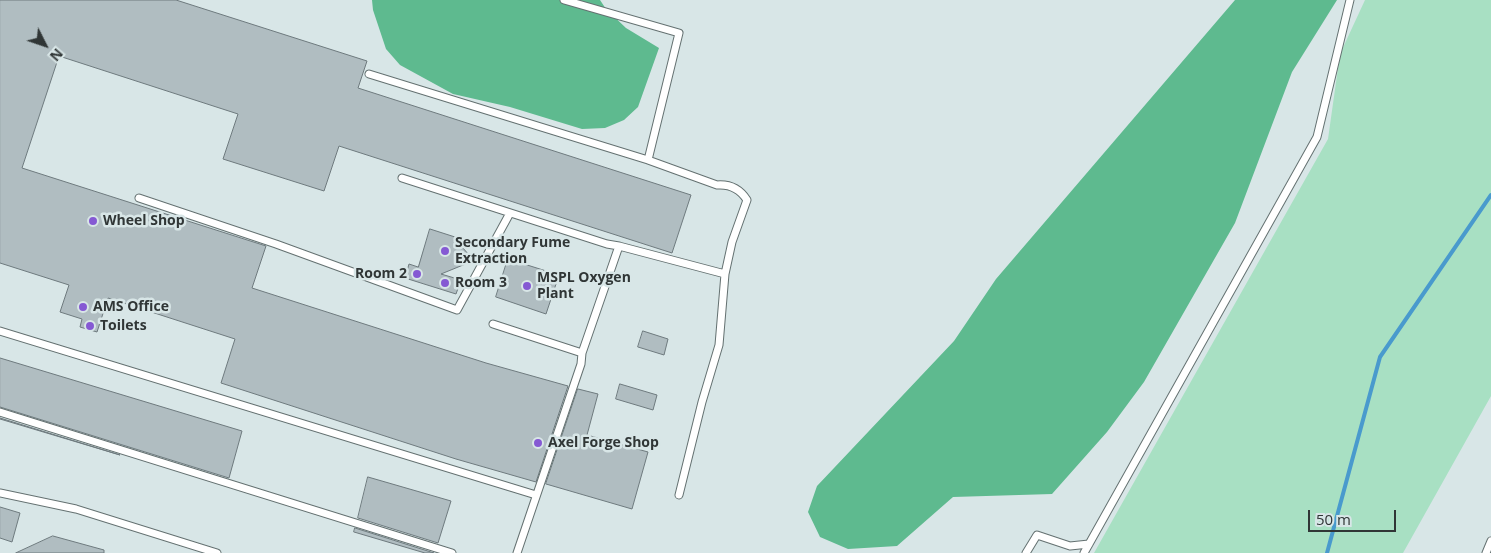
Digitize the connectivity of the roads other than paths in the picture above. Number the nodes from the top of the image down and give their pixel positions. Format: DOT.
graph roads {
  1 [pos="564,0"];
  2 [pos="1350,0"];
  3 [pos="580,2"];
  4 [pos="369,74"];
  5 [pos="648,160"];
  6 [pos="402,178"];
  7 [pos="138,198"];
  8 [pos="510,213"];
  9 [pos="619,246"];
  10 [pos="725,274"];
  11 [pos="493,324"];
  12 [pos="0,332"];
  13 [pos="582,353"];
  14 [pos="0,412"];
  15 [pos="0,493"];
  16 [pos="536,495"];
  17 [pos="678,495"];
  18 [pos="1491,541"];
  19 [pos="1089,544"];
  20 [pos="217,553"];
  21 [pos="452,553"];
  22 [pos="517,553"];
  23 [pos="1026,553"];
  24 [pos="1084,553"];
  25 [pos="1486,553"];
  1 -- 3 [label="lane"];
  2 -- 19 [label="lane"];
  3 -- 5 [label="lane"];
  4 -- 5 [label="lane"];
  5 -- 10 [label="lane"];
  6 -- 8 [label="lane"];
  7 -- 8 [label="lane"];
  8 -- 9 [label="lane"];
  9 -- 10 [label="lane"];
  9 -- 13 [label="lane"];
  10 -- 17 [label="lane"];
  11 -- 13 [label="lane"];
  12 -- 16 [label="lane"];
  13 -- 16 [label="lane"];
  14 -- 21 [label="lane"];
  15 -- 20 [label="lane"];
  16 -- 22 [label="lane"];
  18 -- 25 [label="lane"];
  19 -- 23 [label="lane"];
  19 -- 24 [label="lane"];
}
